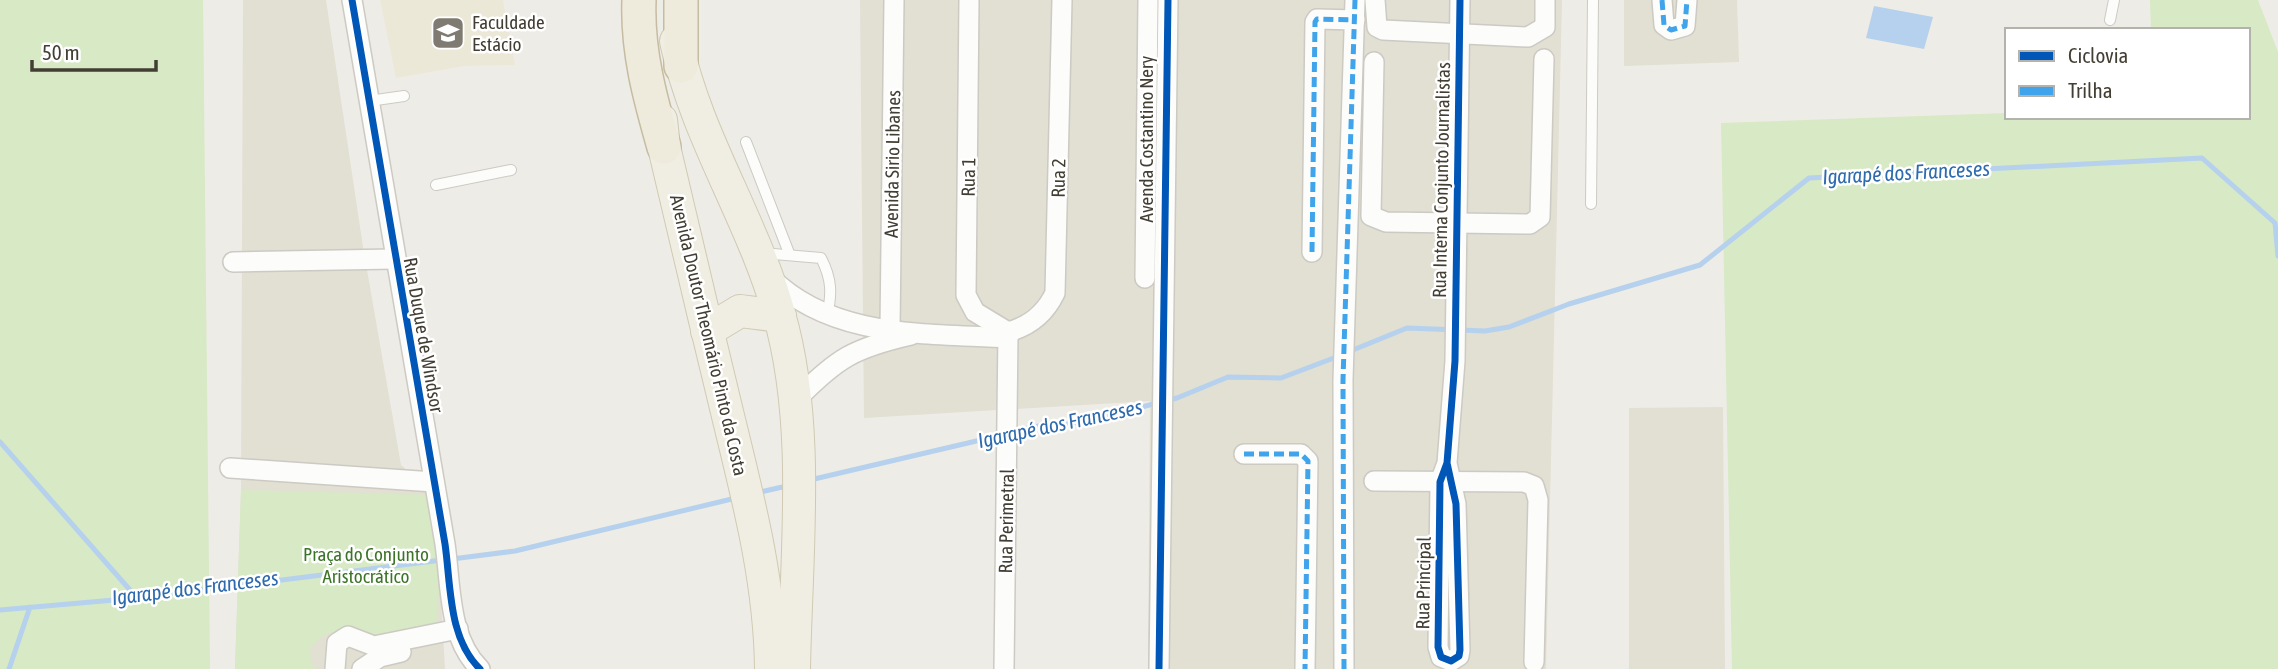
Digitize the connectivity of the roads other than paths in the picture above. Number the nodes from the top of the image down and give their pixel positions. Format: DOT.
graph roads {
  1 [pos="352,0"];
  2 [pos="639,0"];
  3 [pos="653,0"];
  4 [pos="671,0"];
  5 [pos="681,0"];
  6 [pos="894,0"];
  7 [pos="970,0"];
  8 [pos="1062,0"];
  9 [pos="1148,0"];
  10 [pos="1168,0"];
  11 [pos="1375,0"];
  12 [pos="1460,0"];
  13 [pos="1545,0"];
  14 [pos="1593,0"];
  15 [pos="1662,0"];
  16 [pos="1687,0"];
  17 [pos="2115,0"];
  18 [pos="1355,10"];
  19 [pos="2110,20"];
  20 [pos="1459,34"];
  21 [pos="1544,59"];
  22 [pos="1374,62"];
  23 [pos="681,66"];
  24 [pos="404,96"];
  25 [pos="368,102"];
  26 [pos="746,142"];
  27 [pos="664,147"];
  28 [pos="511,170"];
  29 [pos="436,185"];
  30 [pos="1591,204"];
  31 [pos="1457,223"];
  32 [pos="1312,253"];
  33 [pos="394,259"];
  34 [pos="771,260"];
  35 [pos="233,262"];
  36 [pos="1145,278"];
  37 [pos="780,316"];
  38 [pos="827,316"];
  39 [pos="890,328"];
  40 [pos="707,331"];
  41 [pos="920,333"];
  42 [pos="1008,335"];
  43 [pos="1455,361"];
  44 [pos="796,400"];
  45 [pos="1244,454"];
  46 [pos="230,468"];
  47 [pos="1447,475"];
  48 [pos="1374,481"];
  49 [pos="434,482"];
  50 [pos="459,633"];
  51 [pos="1534,662"];
  52 [pos="335,669"];
  53 [pos="362,669"];
  54 [pos="480,669"];
  55 [pos="771,669"];
  56 [pos="794,669"];
  57 [pos="1003,669"];
  58 [pos="1159,669"];
  59 [pos="1305,669"];
  60 [pos="1343,669"];
  1 -- 25 [label="street, Rua Duque de Windsor"];
  2 -- 27 [label="highway"];
  3 -- 27 [label="main road, Avenida Doutor Theomário Pinto da Costa"];
  4 -- 23 [label="main road"];
  5 -- 23 [label="highway"];
  6 -- 39 [label="street, Avenida Sirio Libanes"];
  7 -- 42 [label="street, Rua 1"];
  8 -- 42 [label="street, Rua 2"];
  9 -- 36 [label="street, Avenda Costantino Nery"];
  10 -- 58 [label="street"];
  11 -- 20 [label="street"];
  12 -- 20 [label="street, Rua Interna Conjunto Journalistas"];
  13 -- 20 [label="street"];
  14 -- 30 [label="lane"];
  15 -- 16 [label="street"];
  17 -- 19 [label="lane"];
  18 -- 32 [label="street"];
  18 -- 60 [label="street"];
  20 -- 31 [label="street, Rua Interna Conjunto Journalistas"];
  21 -- 31 [label="street"];
  22 -- 31 [label="street"];
  23 -- 34 [label="main road"];
  24 -- 25 [label="lane"];
  25 -- 33 [label="street, Rua Duque de Windsor"];
  26 -- 34 [label="lane"];
  27 -- 40 [label="main road, Avenida Doutor Theomário Pinto da Costa"];
  28 -- 29 [label="lane"];
  31 -- 43 [label="street, Rua Interna Conjunto Journalistas"];
  33 -- 35 [label="street"];
  33 -- 49 [label="street, Rua Duque de Windsor"];
  34 -- 37 [label="main road"];
  34 -- 38 [label="street"];
  34 -- 38 [label="lane"];
  37 -- 40 [label="main road"];
  37 -- 44 [label="main road"];
  38 -- 39 [label="street"];
  39 -- 41 [label="street"];
  40 -- 55 [label="main road, Avenida Doutor Theomário Pinto da Costa"];
  41 -- 42 [label="street"];
  41 -- 44 [label="street"];
  42 -- 57 [label="street, Rua Perimetral"];
  43 -- 47 [label="street, Rua Principal"];
  44 -- 56 [label="main road"];
  45 -- 59 [label="street"];
  46 -- 49 [label="street"];
  47 -- 47 [label="street, Rua Principal"];
  47 -- 48 [label="street"];
  47 -- 51 [label="street"];
  49 -- 50 [label="street, Rua Duque de Windsor"];
  50 -- 52 [label="street"];
  50 -- 53 [label="street"];
  50 -- 54 [label="street, Rua Duque de Windsor"];
}
